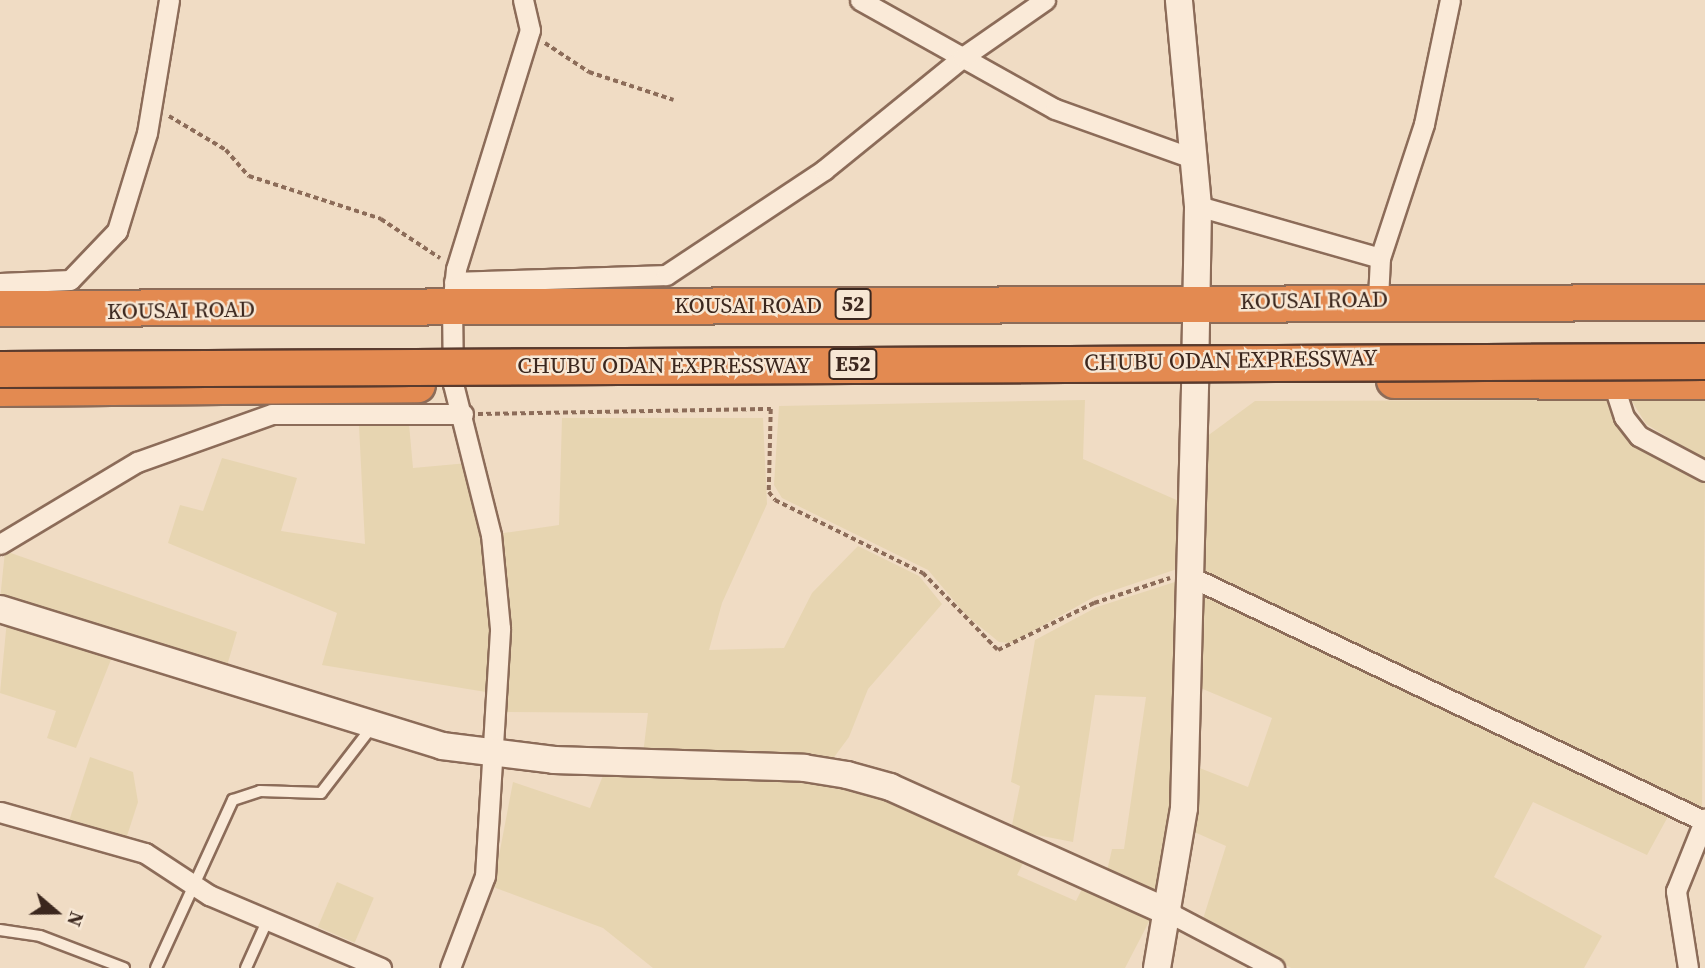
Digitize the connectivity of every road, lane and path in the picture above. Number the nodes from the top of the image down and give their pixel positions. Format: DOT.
graph roads {
  1 [pos="169,0"];
  2 [pos="523,0"];
  3 [pos="860,0"];
  4 [pos="1045,0"];
  5 [pos="1179,0"];
  6 [pos="1450,0"];
  7 [pos="530,30"];
  8 [pos="962,57"];
  9 [pos="674,100"];
  10 [pos="152,106"];
  11 [pos="1195,159"];
  12 [pos="1198,206"];
  13 [pos="1380,258"];
  14 [pos="0,283"];
  15 [pos="454,286"];
  16 [pos="1378,299"];
  17 [pos="1196,302"];
  18 [pos="1705,302"];
  19 [pos="0,308"];
  20 [pos="1705,348"];
  21 [pos="0,355"];
  22 [pos="1705,361"];
  23 [pos="0,369"];
  24 [pos="1195,380"];
  25 [pos="1612,380"];
  26 [pos="1705,381"];
  27 [pos="0,388"];
  28 [pos="458,399"];
  29 [pos="1705,471"];
  30 [pos="0,544"];
  31 [pos="1189,576"];
  32 [pos="0,609"];
  33 [pos="371,728"];
  34 [pos="491,755"];
  35 [pos="0,812"];
  36 [pos="1704,820"];
  37 [pos="193,884"];
  38 [pos="1168,912"];
  39 [pos="268,918"];
  40 [pos="0,930"];
  41 [pos="124,968"];
  42 [pos="156,968"];
  43 [pos="246,968"];
  44 [pos="381,968"];
  45 [pos="450,968"];
  46 [pos="1157,968"];
  47 [pos="1274,968"];
  48 [pos="1688,968"];
  1 -- 10 [label="street"];
  2 -- 7 [label="street"];
  3 -- 8 [label="street"];
  4 -- 8 [label="street"];
  5 -- 11 [label="street"];
  6 -- 13 [label="street"];
  7 -- 9 [label="path"];
  7 -- 15 [label="street"];
  8 -- 11 [label="street"];
  8 -- 15 [label="street"];
  10 -- 14 [label="street"];
  10 -- 15 [label="path"];
  11 -- 12 [label="street"];
  12 -- 13 [label="street"];
  12 -- 17 [label="street"];
  13 -- 16 [label="street"];
  15 -- 17 [label="highway, KOUSAI ROAD / 52"];
  15 -- 19 [label="highway, KOUSAI ROAD / 52"];
  15 -- 28 [label="street"];
  16 -- 17 [label="highway, KOUSAI ROAD / 52"];
  16 -- 18 [label="highway, KOUSAI ROAD / 52"];
  17 -- 24 [label="street"];
  20 -- 21 [label="highway, CHUBU ODAN EXPRESSWAY / E52"];
  22 -- 23 [label="highway, CHUBU ODAN EXPRESSWAY / E52, bridge"];
  24 -- 25 [label="highway"];
  24 -- 28 [label="highway"];
  24 -- 31 [label="street"];
  25 -- 26 [label="highway"];
  25 -- 29 [label="street"];
  27 -- 28 [label="highway"];
  28 -- 30 [label="street"];
  28 -- 31 [label="path"];
  28 -- 34 [label="street"];
  31 -- 36 [label="street"];
  31 -- 38 [label="street"];
  32 -- 33 [label="street"];
  33 -- 34 [label="street"];
  33 -- 37 [label="lane"];
  34 -- 38 [label="street"];
  34 -- 45 [label="street"];
  35 -- 37 [label="street"];
  36 -- 48 [label="street"];
  37 -- 39 [label="street"];
  37 -- 42 [label="lane"];
  38 -- 46 [label="street"];
  38 -- 47 [label="street"];
  39 -- 43 [label="lane"];
  39 -- 44 [label="street"];
  40 -- 41 [label="lane"];
}
